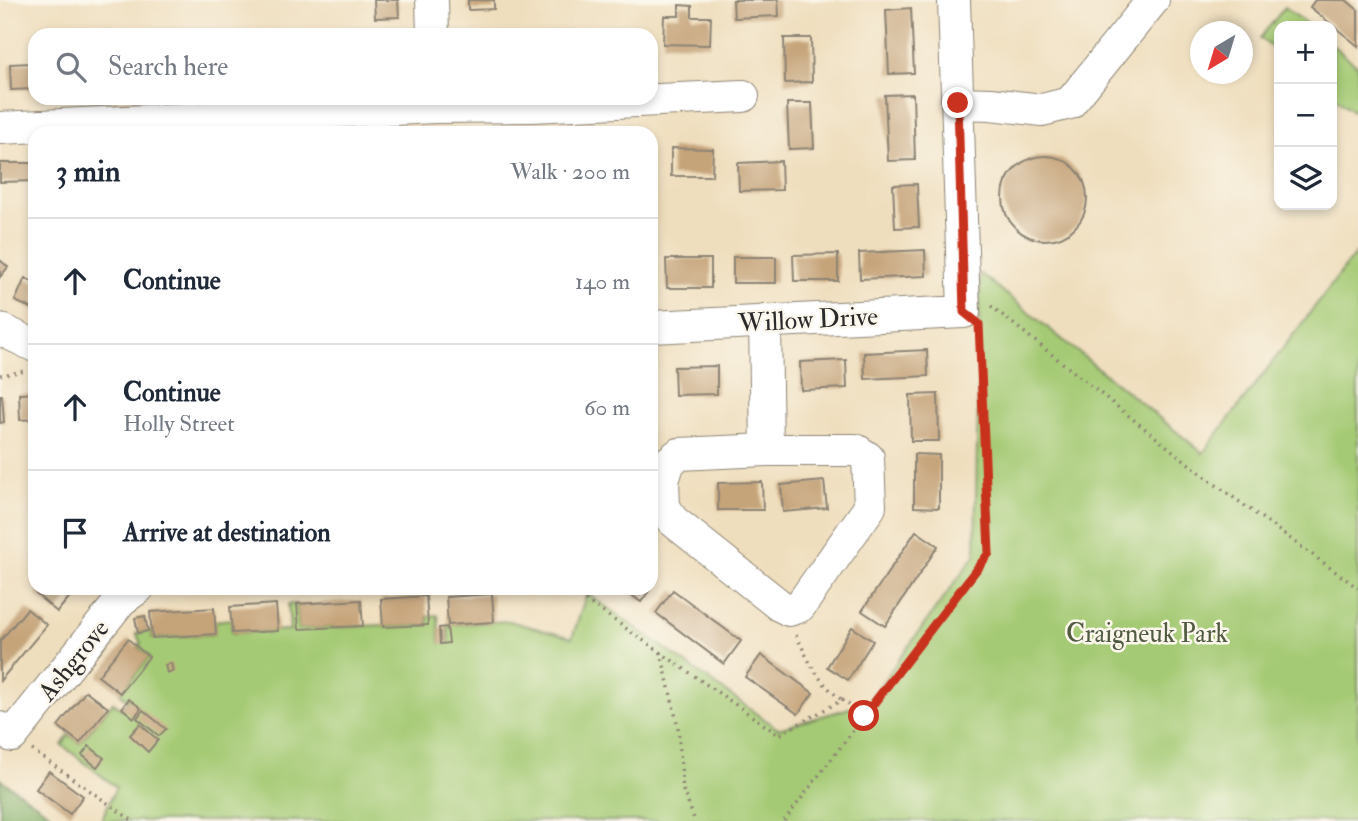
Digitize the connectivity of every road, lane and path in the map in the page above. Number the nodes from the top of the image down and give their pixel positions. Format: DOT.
graph roads {
  1 [pos="432,0"];
  2 [pos="954,0"];
  3 [pos="1153,0"];
  4 [pos="433,28"];
  5 [pos="743,96"];
  6 [pos="958,103"];
  7 [pos="400,105"];
  8 [pos="447,105"];
  9 [pos="533,119"];
  10 [pos="28,126"];
  11 [pos="35,126"];
  12 [pos="0,128"];
  13 [pos="964,298"];
  14 [pos="765,321"];
  15 [pos="658,327"];
  16 [pos="0,329"];
  17 [pos="28,343"];
  18 [pos="28,370"];
  19 [pos="0,375"];
  20 [pos="767,450"];
  21 [pos="1358,588"];
  22 [pos="128,595"];
  23 [pos="578,595"];
  24 [pos="789,610"];
  25 [pos="661,652"];
  26 [pos="842,700"];
  27 [pos="864,716"];
  28 [pos="6,732"];
  29 [pos="133,821"];
  30 [pos="695,821"];
  31 [pos="784,821"];
  1 -- 4 [label="street"];
  2 -- 6 [label="street"];
  3 -- 6 [label="street"];
  5 -- 9 [label="street"];
  6 -- 13 [label="street"];
  7 -- 11 [label="street"];
  8 -- 9 [label="street"];
  10 -- 12 [label="street"];
  13 -- 14 [label="street, Willow Drive"];
  13 -- 21 [label="path"];
  13 -- 27 [label="path"];
  14 -- 15 [label="street, Willow Drive"];
  14 -- 20 [label="street"];
  16 -- 17 [label="street"];
  18 -- 19 [label="path"];
  20 -- 24 [label="street"];
  20 -- 24 [label="street"];
  22 -- 28 [label="street, Ashgrove"];
  23 -- 25 [label="path"];
  24 -- 26 [label="path"];
  25 -- 26 [label="path"];
  25 -- 30 [label="path"];
  26 -- 27 [label="path"];
  27 -- 31 [label="path"];
  28 -- 29 [label="path"];
}
